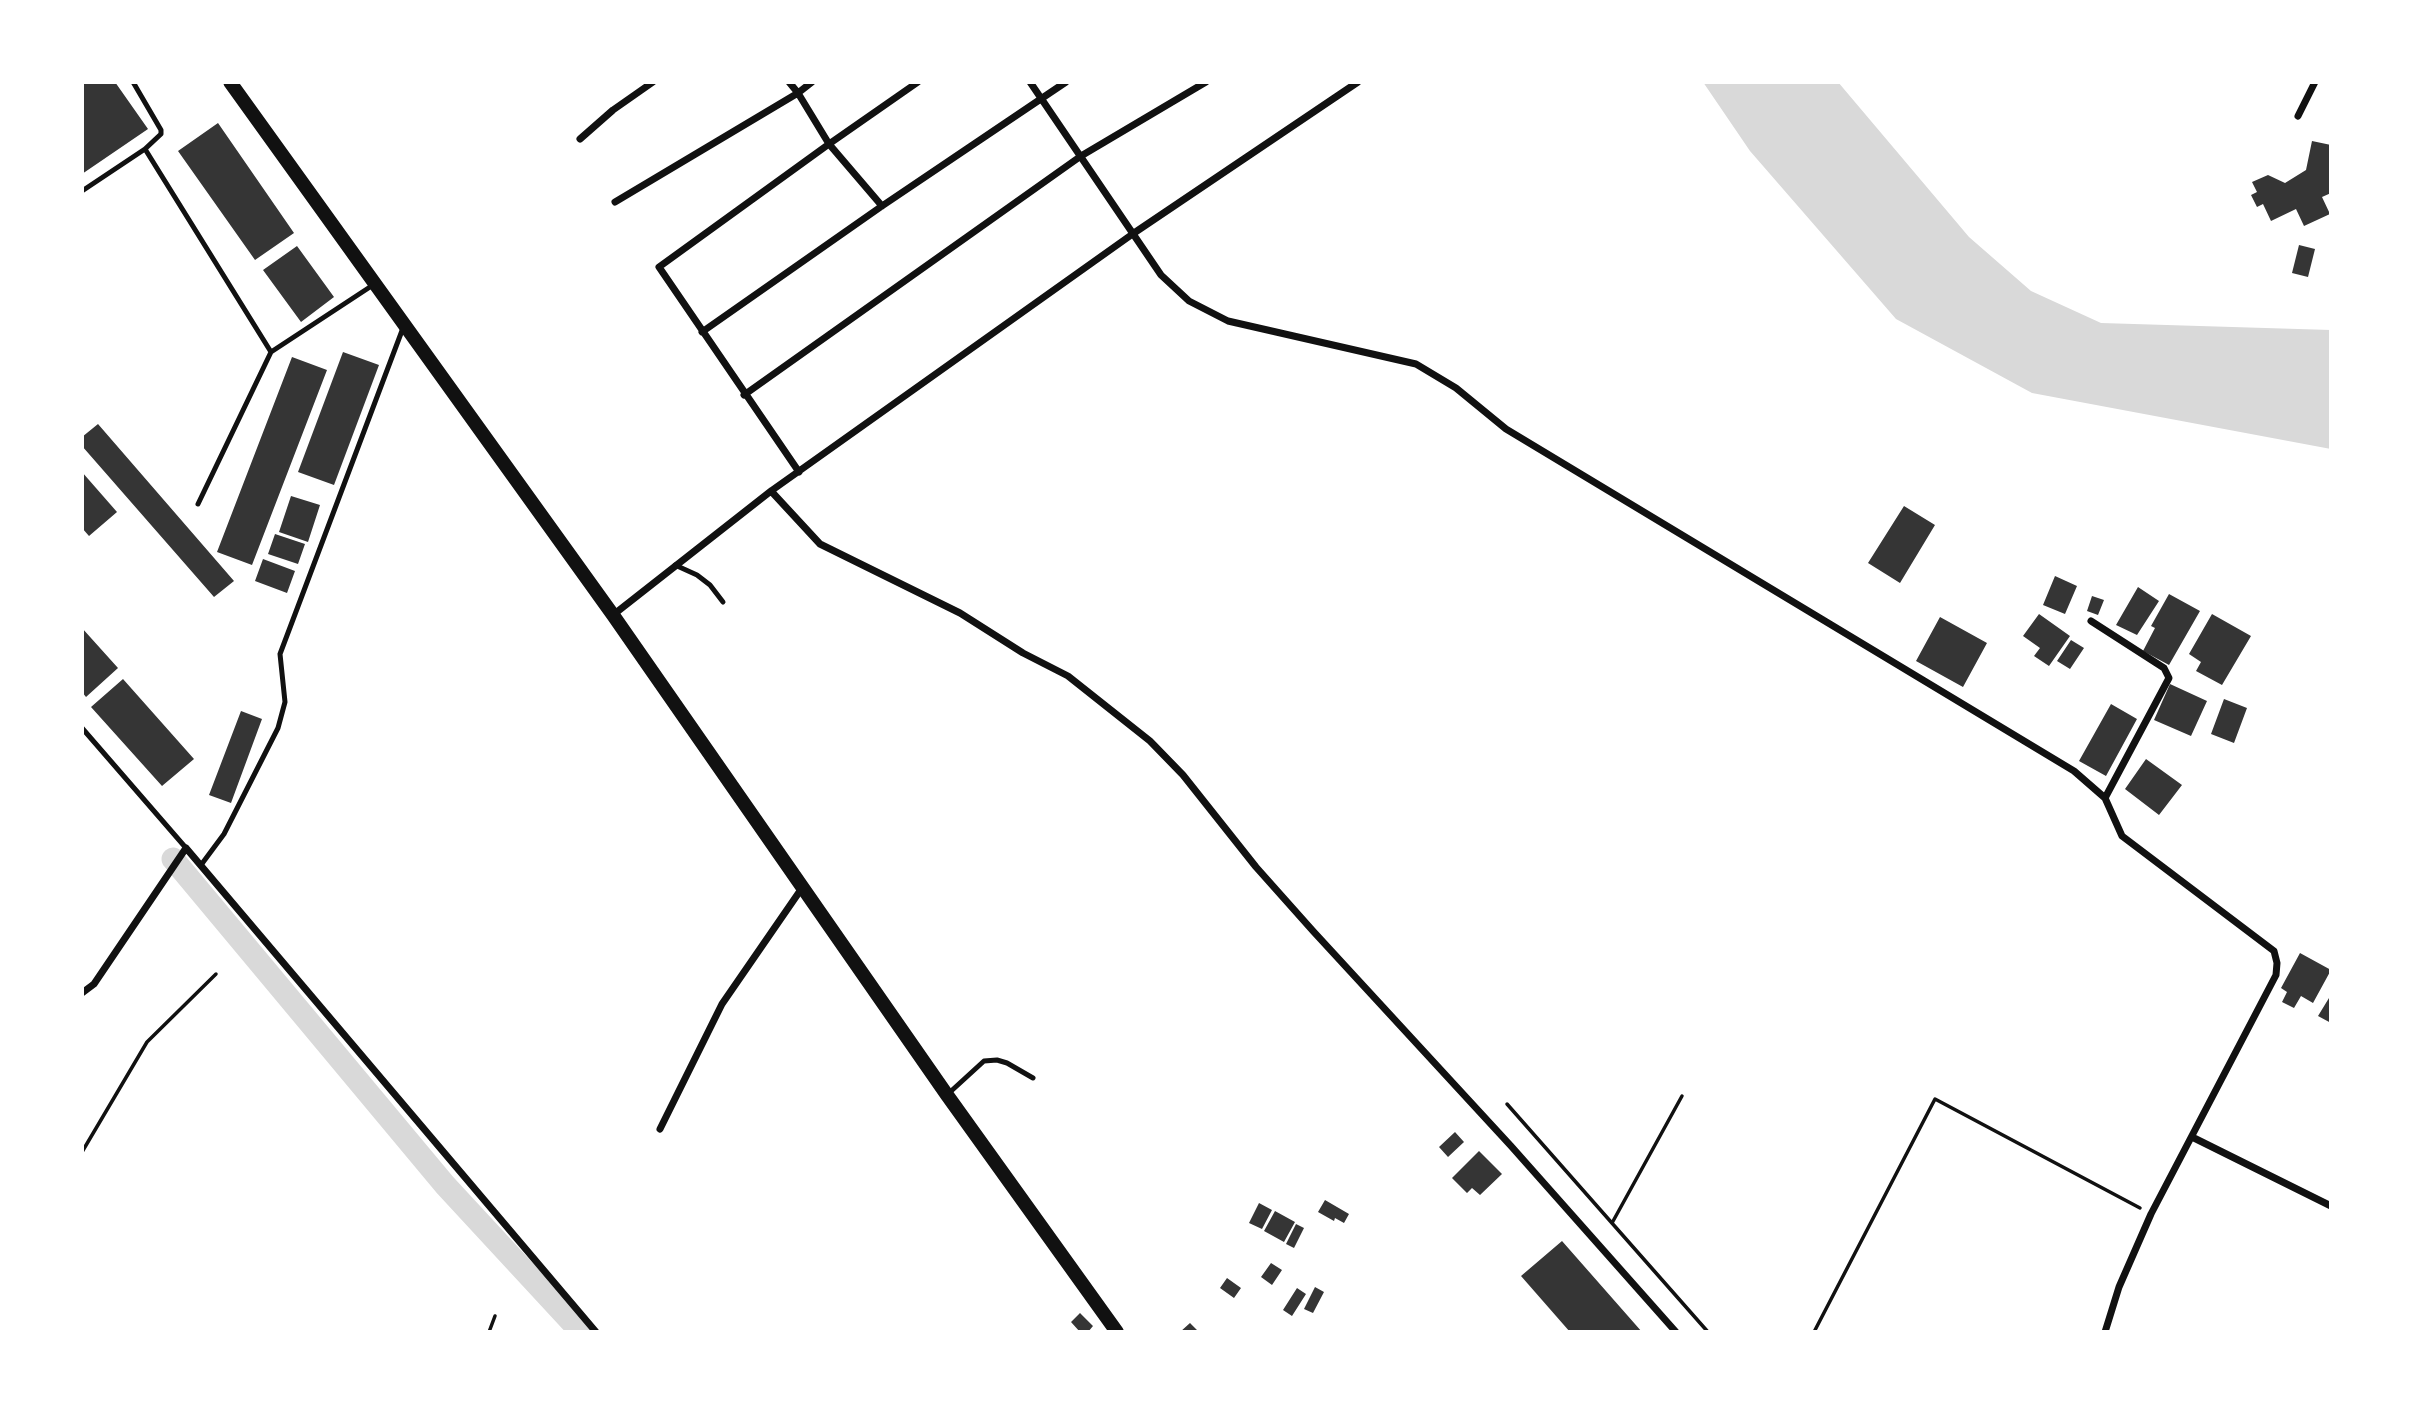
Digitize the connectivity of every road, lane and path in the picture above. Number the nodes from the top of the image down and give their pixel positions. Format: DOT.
graph roads {
  1 [pos="133,82"];
  2 [pos="230,82"];
  3 [pos="653,82"];
  4 [pos="789,82"];
  5 [pos="812,82"];
  6 [pos="918,82"];
  7 [pos="1030,82"];
  8 [pos="1066,82"];
  9 [pos="1206,82"];
  10 [pos="1357,82"];
  11 [pos="2315,82"];
  12 [pos="798,93"];
  13 [pos="1042,97"];
  14 [pos="2298,116"];
  15 [pos="580,139"];
  16 [pos="829,144"];
  17 [pos="145,149"];
  18 [pos="1081,156"];
  19 [pos="82,191"];
  20 [pos="615,202"];
  21 [pos="882,206"];
  22 [pos="1134,233"];
  23 [pos="375,284"];
  24 [pos="404,324"];
  25 [pos="702,332"];
  26 [pos="271,352"];
  27 [pos="744,395"];
  28 [pos="799,472"];
  29 [pos="771,491"];
  30 [pos="198,505"];
  31 [pos="675,565"];
  32 [pos="723,602"];
  33 [pos="613,615"];
  34 [pos="2091,621"];
  35 [pos="82,728"];
  36 [pos="2105,799"];
  37 [pos="187,848"];
  38 [pos="201,865"];
  39 [pos="802,888"];
  40 [pos="216,974"];
  41 [pos="82,993"];
  42 [pos="1033,1078"];
  43 [pos="947,1095"];
  44 [pos="1682,1096"];
  45 [pos="1507,1104"];
  46 [pos="660,1129"];
  47 [pos="2192,1138"];
  48 [pos="82,1153"];
  49 [pos="2331,1206"];
  50 [pos="2151,1214"];
  51 [pos="1612,1223"];
  52 [pos="495,1316"];
  53 [pos="489,1332"];
  54 [pos="596,1332"];
  55 [pos="1117,1332"];
  56 [pos="1676,1332"];
  57 [pos="1708,1332"];
  58 [pos="1814,1332"];
  59 [pos="2105,1332"];
  1 -- 17 [label="lane"];
  2 -- 23 [label="main road"];
  3 -- 15 [label="street"];
  4 -- 12 [label="street"];
  5 -- 12 [label="street"];
  6 -- 16 [label="street"];
  7 -- 13 [label="street"];
  8 -- 13 [label="street"];
  9 -- 18 [label="street"];
  10 -- 22 [label="street"];
  11 -- 14 [label="street"];
  12 -- 16 [label="street"];
  12 -- 20 [label="street"];
  13 -- 18 [label="street"];
  13 -- 21 [label="street"];
  16 -- 21 [label="street"];
  16 -- 25 [label="street"];
  17 -- 19 [label="lane"];
  17 -- 26 [label="lane"];
  18 -- 22 [label="street"];
  18 -- 27 [label="street"];
  21 -- 25 [label="street"];
  22 -- 28 [label="street"];
  22 -- 36 [label="street"];
  23 -- 24 [label="main road"];
  23 -- 26 [label="lane"];
  24 -- 33 [label="main road"];
  24 -- 38 [label="lane"];
  25 -- 27 [label="street"];
  26 -- 30 [label="lane"];
  27 -- 28 [label="street"];
  28 -- 29 [label="street"];
  29 -- 31 [label="street"];
  29 -- 56 [label="street"];
  31 -- 32 [label="lane"];
  31 -- 33 [label="street"];
  33 -- 39 [label="main road"];
  34 -- 36 [label="street"];
  35 -- 37 [label="lane"];
  36 -- 47 [label="street"];
  37 -- 38 [label="street"];
  37 -- 41 [label="street"];
  38 -- 54 [label="street"];
  39 -- 43 [label="main road"];
  39 -- 46 [label="street"];
  40 -- 48 [label="path"];
  42 -- 43 [label="lane"];
  43 -- 55 [label="main road"];
  44 -- 51 [label="path"];
  45 -- 51 [label="path"];
  47 -- 49 [label="street"];
  47 -- 50 [label="street"];
  50 -- 58 [label="path"];
  50 -- 59 [label="street"];
  51 -- 57 [label="path"];
  52 -- 53 [label="path"];
}
